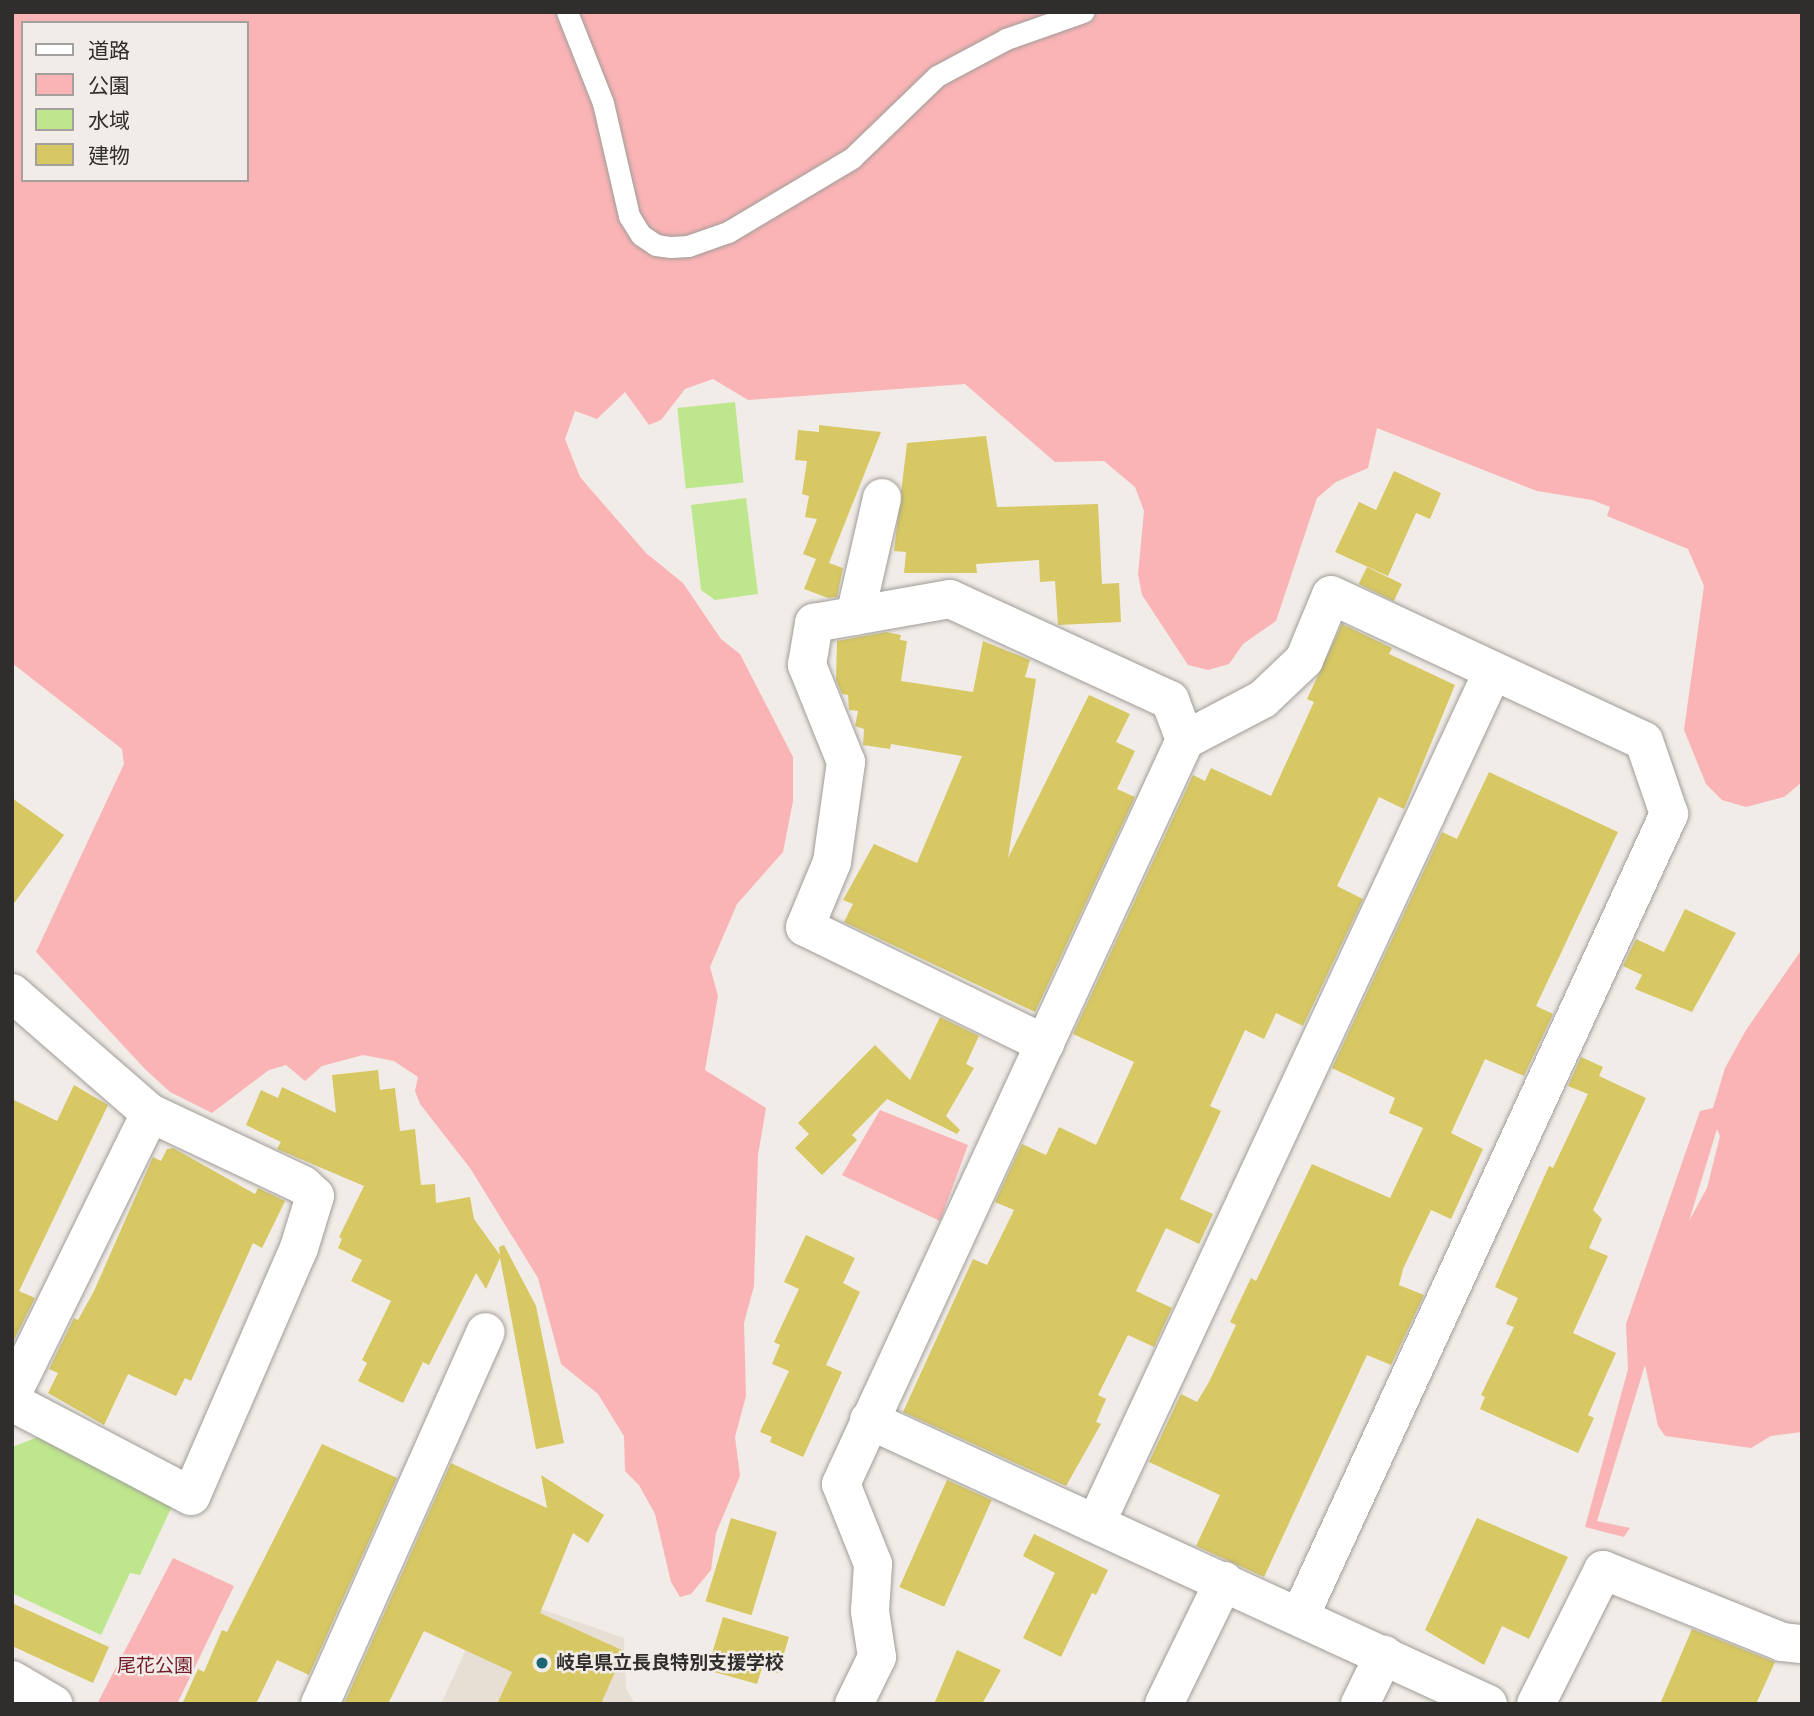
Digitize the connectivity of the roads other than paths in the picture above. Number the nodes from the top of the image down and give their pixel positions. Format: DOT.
graph roads {
  1 [pos="568,12"];
  2 [pos="1083,12"];
  3 [pos="883,498"];
  4 [pos="855,616"];
  5 [pos="1493,671"];
  6 [pos="1185,740"];
  7 [pos="12,993"];
  8 [pos="1045,1044"];
  9 [pos="150,1113"];
  10 [pos="486,1332"];
  11 [pos="12,1394"];
  12 [pos="12,1402"];
  13 [pos="869,1420"];
  14 [pos="1096,1523"];
  15 [pos="1224,1581"];
  16 [pos="1300,1616"];
  17 [pos="1802,1644"];
  18 [pos="1384,1655"];
  19 [pos="12,1680"];
  20 [pos="53,1704"];
  21 [pos="320,1704"];
  22 [pos="854,1704"];
  23 [pos="1164,1704"];
  24 [pos="1360,1704"];
  25 [pos="1488,1704"];
  26 [pos="1536,1704"];
  1 -- 2 [label="lane"];
  3 -- 4 [label="street"];
  4 -- 6 [label="street"];
  4 -- 8 [label="street"];
  5 -- 6 [label="street"];
  5 -- 14 [label="street"];
  5 -- 16 [label="street"];
  6 -- 8 [label="street"];
  7 -- 9 [label="street"];
  8 -- 13 [label="street"];
  9 -- 11 [label="street"];
  9 -- 12 [label="street"];
  10 -- 21 [label="street"];
  13 -- 14 [label="street"];
  13 -- 22 [label="street"];
  14 -- 15 [label="street"];
  15 -- 16 [label="street"];
  15 -- 23 [label="street"];
  16 -- 18 [label="street"];
  17 -- 26 [label="street"];
  18 -- 24 [label="street"];
  18 -- 25 [label="street"];
  19 -- 20 [label="street"];
}
